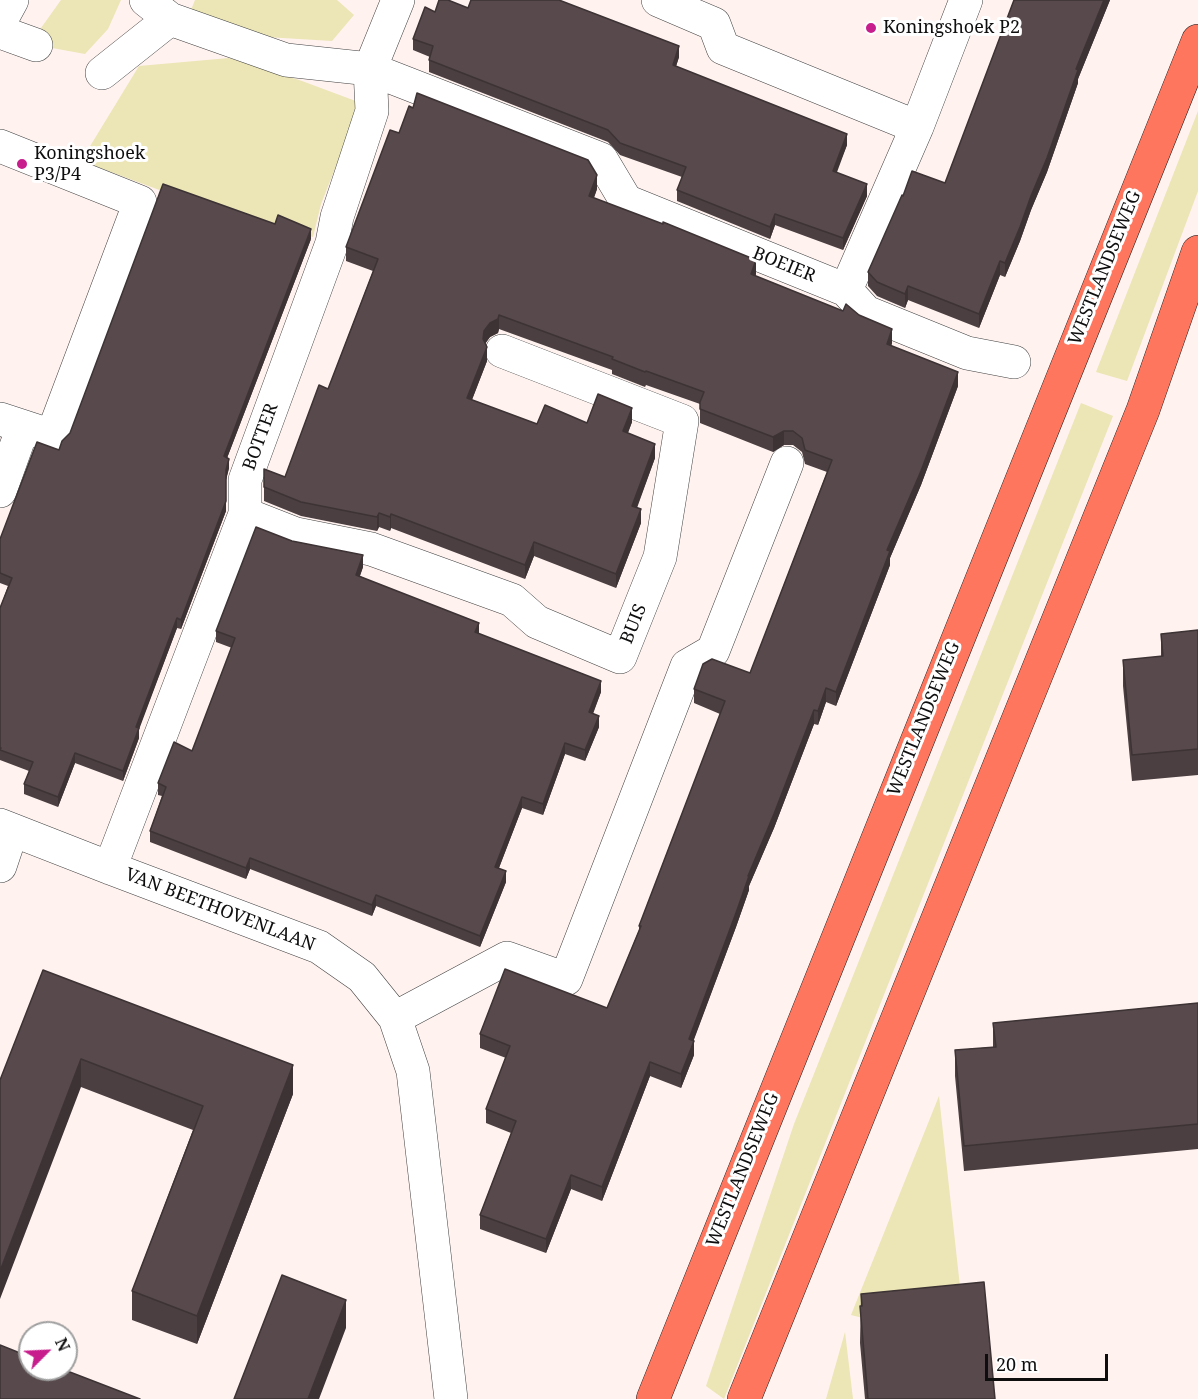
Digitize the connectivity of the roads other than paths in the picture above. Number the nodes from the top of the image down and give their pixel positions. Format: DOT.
graph roads {
  1 [pos="12,0"];
  2 [pos="398,0"];
  3 [pos="658,0"];
  4 [pos="966,0"];
  5 [pos="158,9"];
  6 [pos="0,22"];
  7 [pos="0,32"];
  8 [pos="1198,41"];
  9 [pos="36,45"];
  10 [pos="370,69"];
  11 [pos="102,73"];
  12 [pos="917,127"];
  13 [pos="0,146"];
  14 [pos="1198,252"];
  15 [pos="846,290"];
  16 [pos="501,351"];
  17 [pos="1014,362"];
  18 [pos="11,423"];
  19 [pos="787,463"];
  20 [pos="0,491"];
  21 [pos="245,514"];
  22 [pos="6,827"];
  23 [pos="0,866"];
  24 [pos="110,868"];
  25 [pos="395,1018"];
  26 [pos="451,1399"];
  27 [pos="653,1399"];
  28 [pos="744,1399"];
  1 -- 6 [label="street"];
  2 -- 10 [label="street"];
  3 -- 12 [label="street"];
  4 -- 12 [label="street"];
  5 -- 10 [label="street, BOEIER"];
  5 -- 11 [label="street"];
  7 -- 9 [label="street"];
  8 -- 27 [label="main road, WESTLANDSEWEG"];
  10 -- 15 [label="street, BOEIER"];
  10 -- 21 [label="street, BOTTER"];
  12 -- 15 [label="street"];
  13 -- 18 [label="street"];
  14 -- 28 [label="main road"];
  15 -- 17 [label="street"];
  16 -- 21 [label="street, BUIS"];
  18 -- 20 [label="street"];
  19 -- 25 [label="street"];
  21 -- 24 [label="street, BOTTER"];
  22 -- 23 [label="street"];
  22 -- 24 [label="street, VAN BEETHOVENLAAN"];
  24 -- 25 [label="street, VAN BEETHOVENLAAN"];
  25 -- 26 [label="street, VAN BEETHOVENLAAN"];
}
